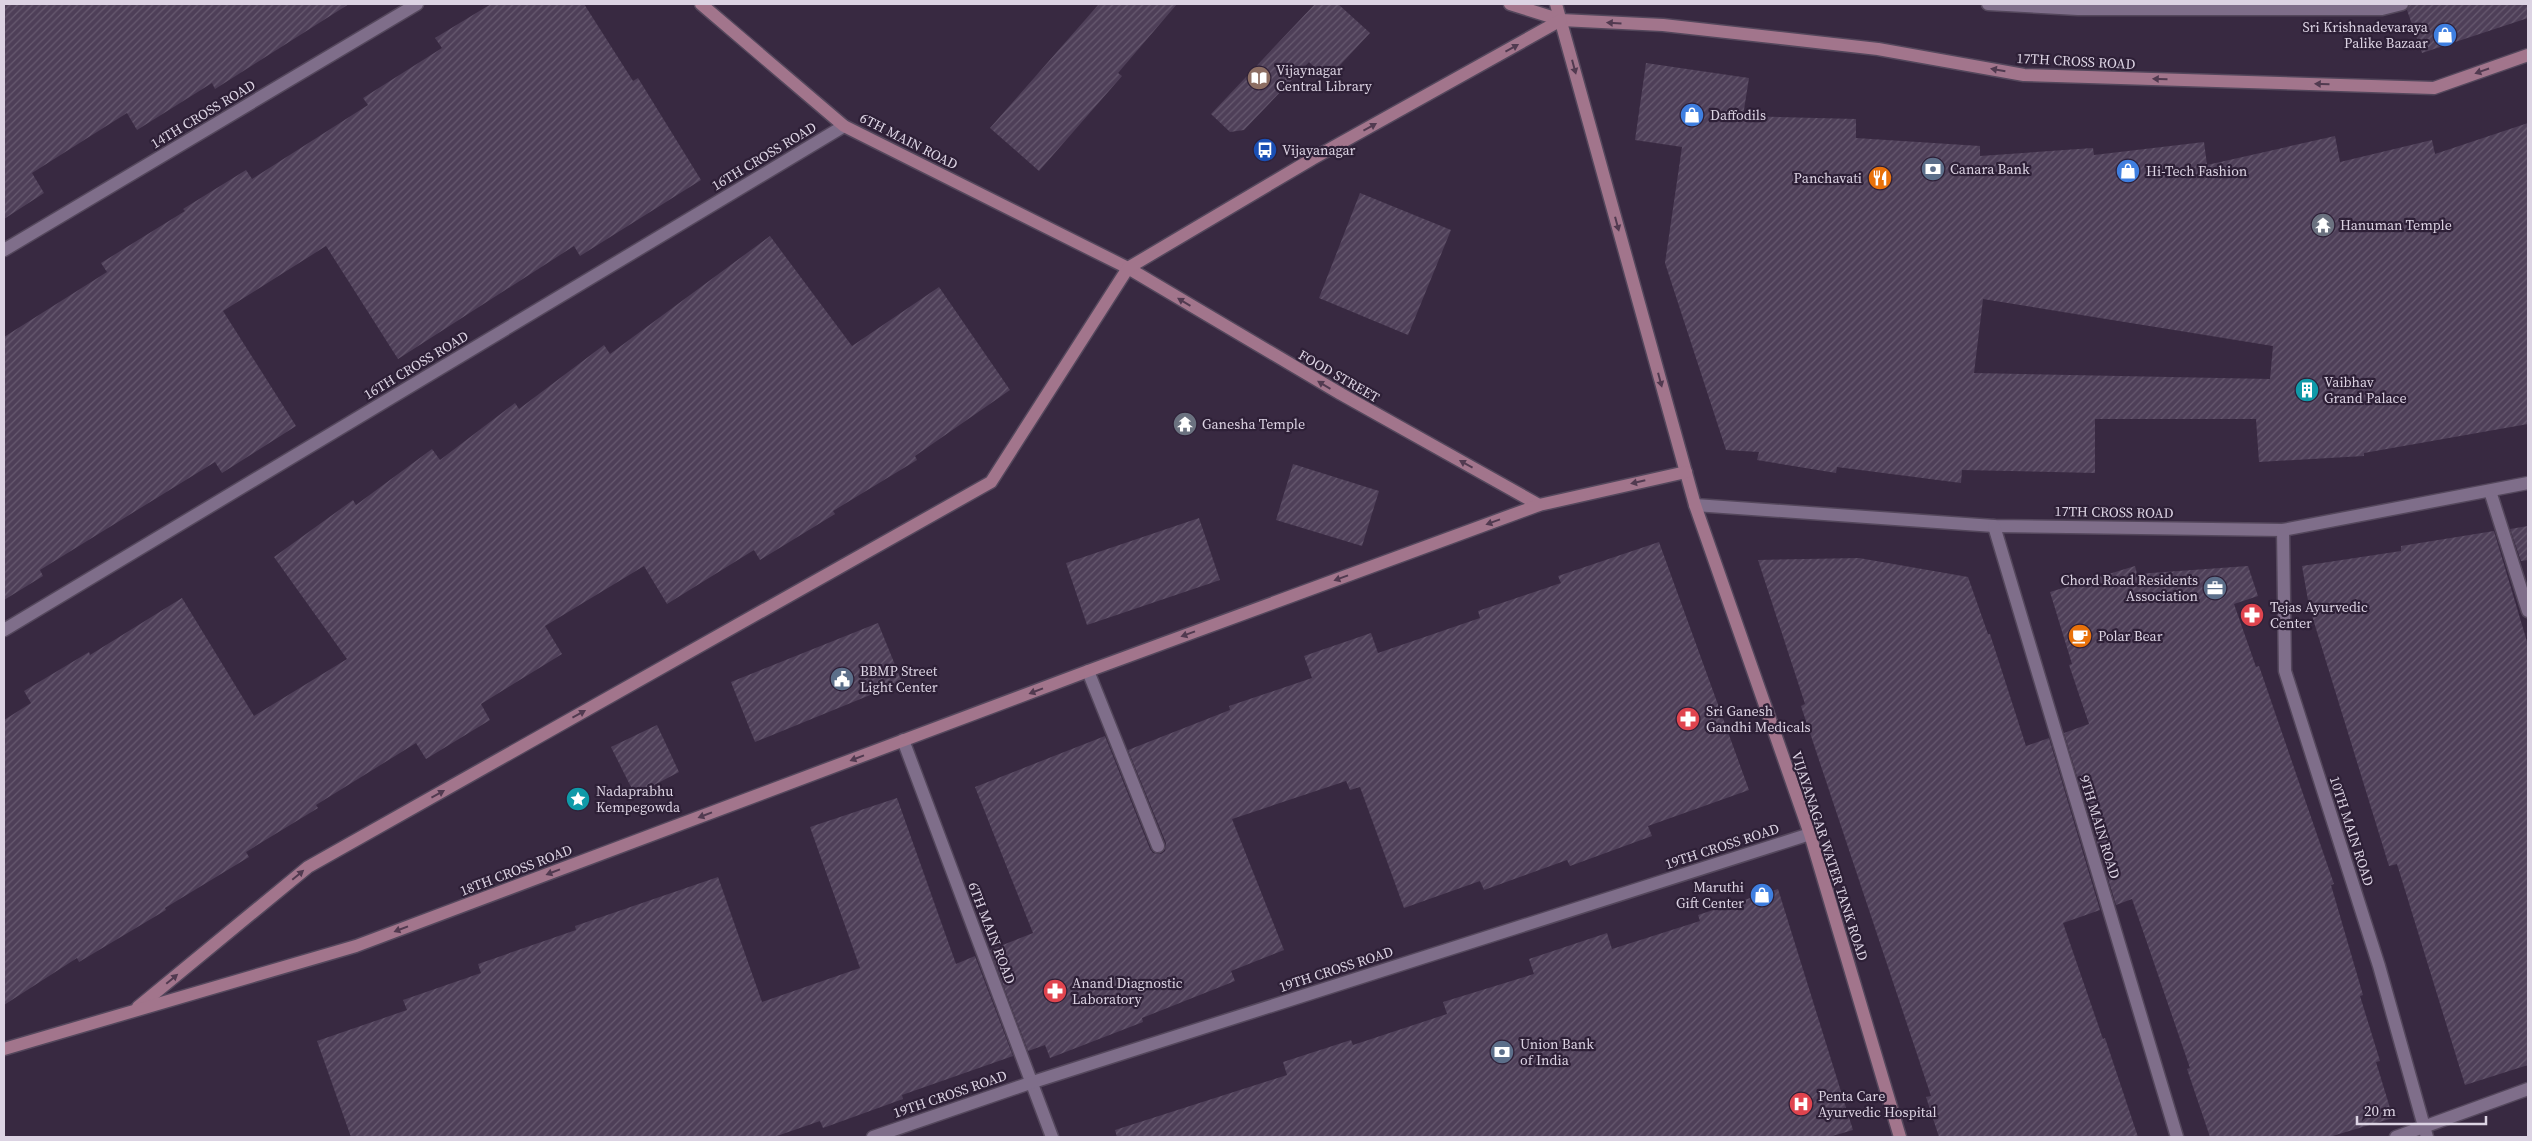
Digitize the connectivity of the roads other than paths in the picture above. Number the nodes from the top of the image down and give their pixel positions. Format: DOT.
graph roads {
  1 [pos="417,4"];
  2 [pos="701,4"];
  3 [pos="1510,4"];
  4 [pos="1556,4"];
  5 [pos="1988,4"];
  6 [pos="2402,4"];
  7 [pos="1561,20"];
  8 [pos="2528,55"];
  9 [pos="844,126"];
  10 [pos="4,250"];
  11 [pos="1128,268"];
  12 [pos="1686,472"];
  13 [pos="2528,484"];
  14 [pos="2490,490"];
  15 [pos="1539,505"];
  16 [pos="1695,505"];
  17 [pos="1994,526"];
  18 [pos="2283,530"];
  19 [pos="2528,611"];
  20 [pos="4,630"];
  21 [pos="1088,671"];
  22 [pos="903,740"];
  23 [pos="1810,834"];
  24 [pos="1158,846"];
  25 [pos="135,1010"];
  26 [pos="4,1049"];
  27 [pos="1033,1082"];
  28 [pos="2528,1089"];
  29 [pos="2426,1132"];
  30 [pos="873,1137"];
  31 [pos="1052,1137"];
  32 [pos="1900,1137"];
  33 [pos="2178,1137"];
  34 [pos="2396,1137"];
  1 -- 10 [label="street, 14TH CROSS ROAD"];
  2 -- 9 [label="main road, 6TH MAIN ROAD"];
  3 -- 7 [label="main road, 17TH CROSS ROAD"];
  4 -- 7 [label="main road, VIJAYANAGAR WATER TANK ROAD"];
  5 -- 6 [label="street"];
  8 -- 7 [label="main road, 17TH CROSS ROAD, one-way"];
  11 -- 7 [label="main road, one-way"];
  7 -- 12 [label="main road, VIJAYANAGAR WATER TANK ROAD, one-way"];
  9 -- 11 [label="main road, 6TH MAIN ROAD"];
  9 -- 20 [label="street, 16TH CROSS ROAD"];
  15 -- 11 [label="main road, FOOD STREET, one-way"];
  25 -- 11 [label="main road, one-way"];
  12 -- 15 [label="main road, 18TH CROSS ROAD, one-way"];
  12 -- 16 [label="main road, VIJAYANAGAR WATER TANK ROAD"];
  13 -- 14 [label="street, 17TH CROSS ROAD"];
  14 -- 18 [label="street, 17TH CROSS ROAD"];
  14 -- 19 [label="street"];
  15 -- 21 [label="main road, 18TH CROSS ROAD, one-way"];
  16 -- 17 [label="street, 17TH CROSS ROAD"];
  16 -- 23 [label="main road, VIJAYANAGAR WATER TANK ROAD"];
  17 -- 18 [label="street, 17TH CROSS ROAD"];
  17 -- 33 [label="street, 9TH MAIN ROAD"];
  18 -- 29 [label="street, 10TH MAIN ROAD"];
  21 -- 22 [label="main road, 18TH CROSS ROAD, one-way"];
  21 -- 24 [label="street"];
  22 -- 25 [label="main road, 18TH CROSS ROAD, one-way"];
  22 -- 27 [label="street, 6TH MAIN ROAD"];
  23 -- 27 [label="street, 19TH CROSS ROAD"];
  23 -- 32 [label="main road, VIJAYANAGAR WATER TANK ROAD"];
  25 -- 26 [label="main road, 18TH CROSS ROAD"];
  27 -- 30 [label="street, 19TH CROSS ROAD"];
  27 -- 31 [label="street, 6TH MAIN ROAD"];
  28 -- 29 [label="street"];
  29 -- 34 [label="street"];
}
